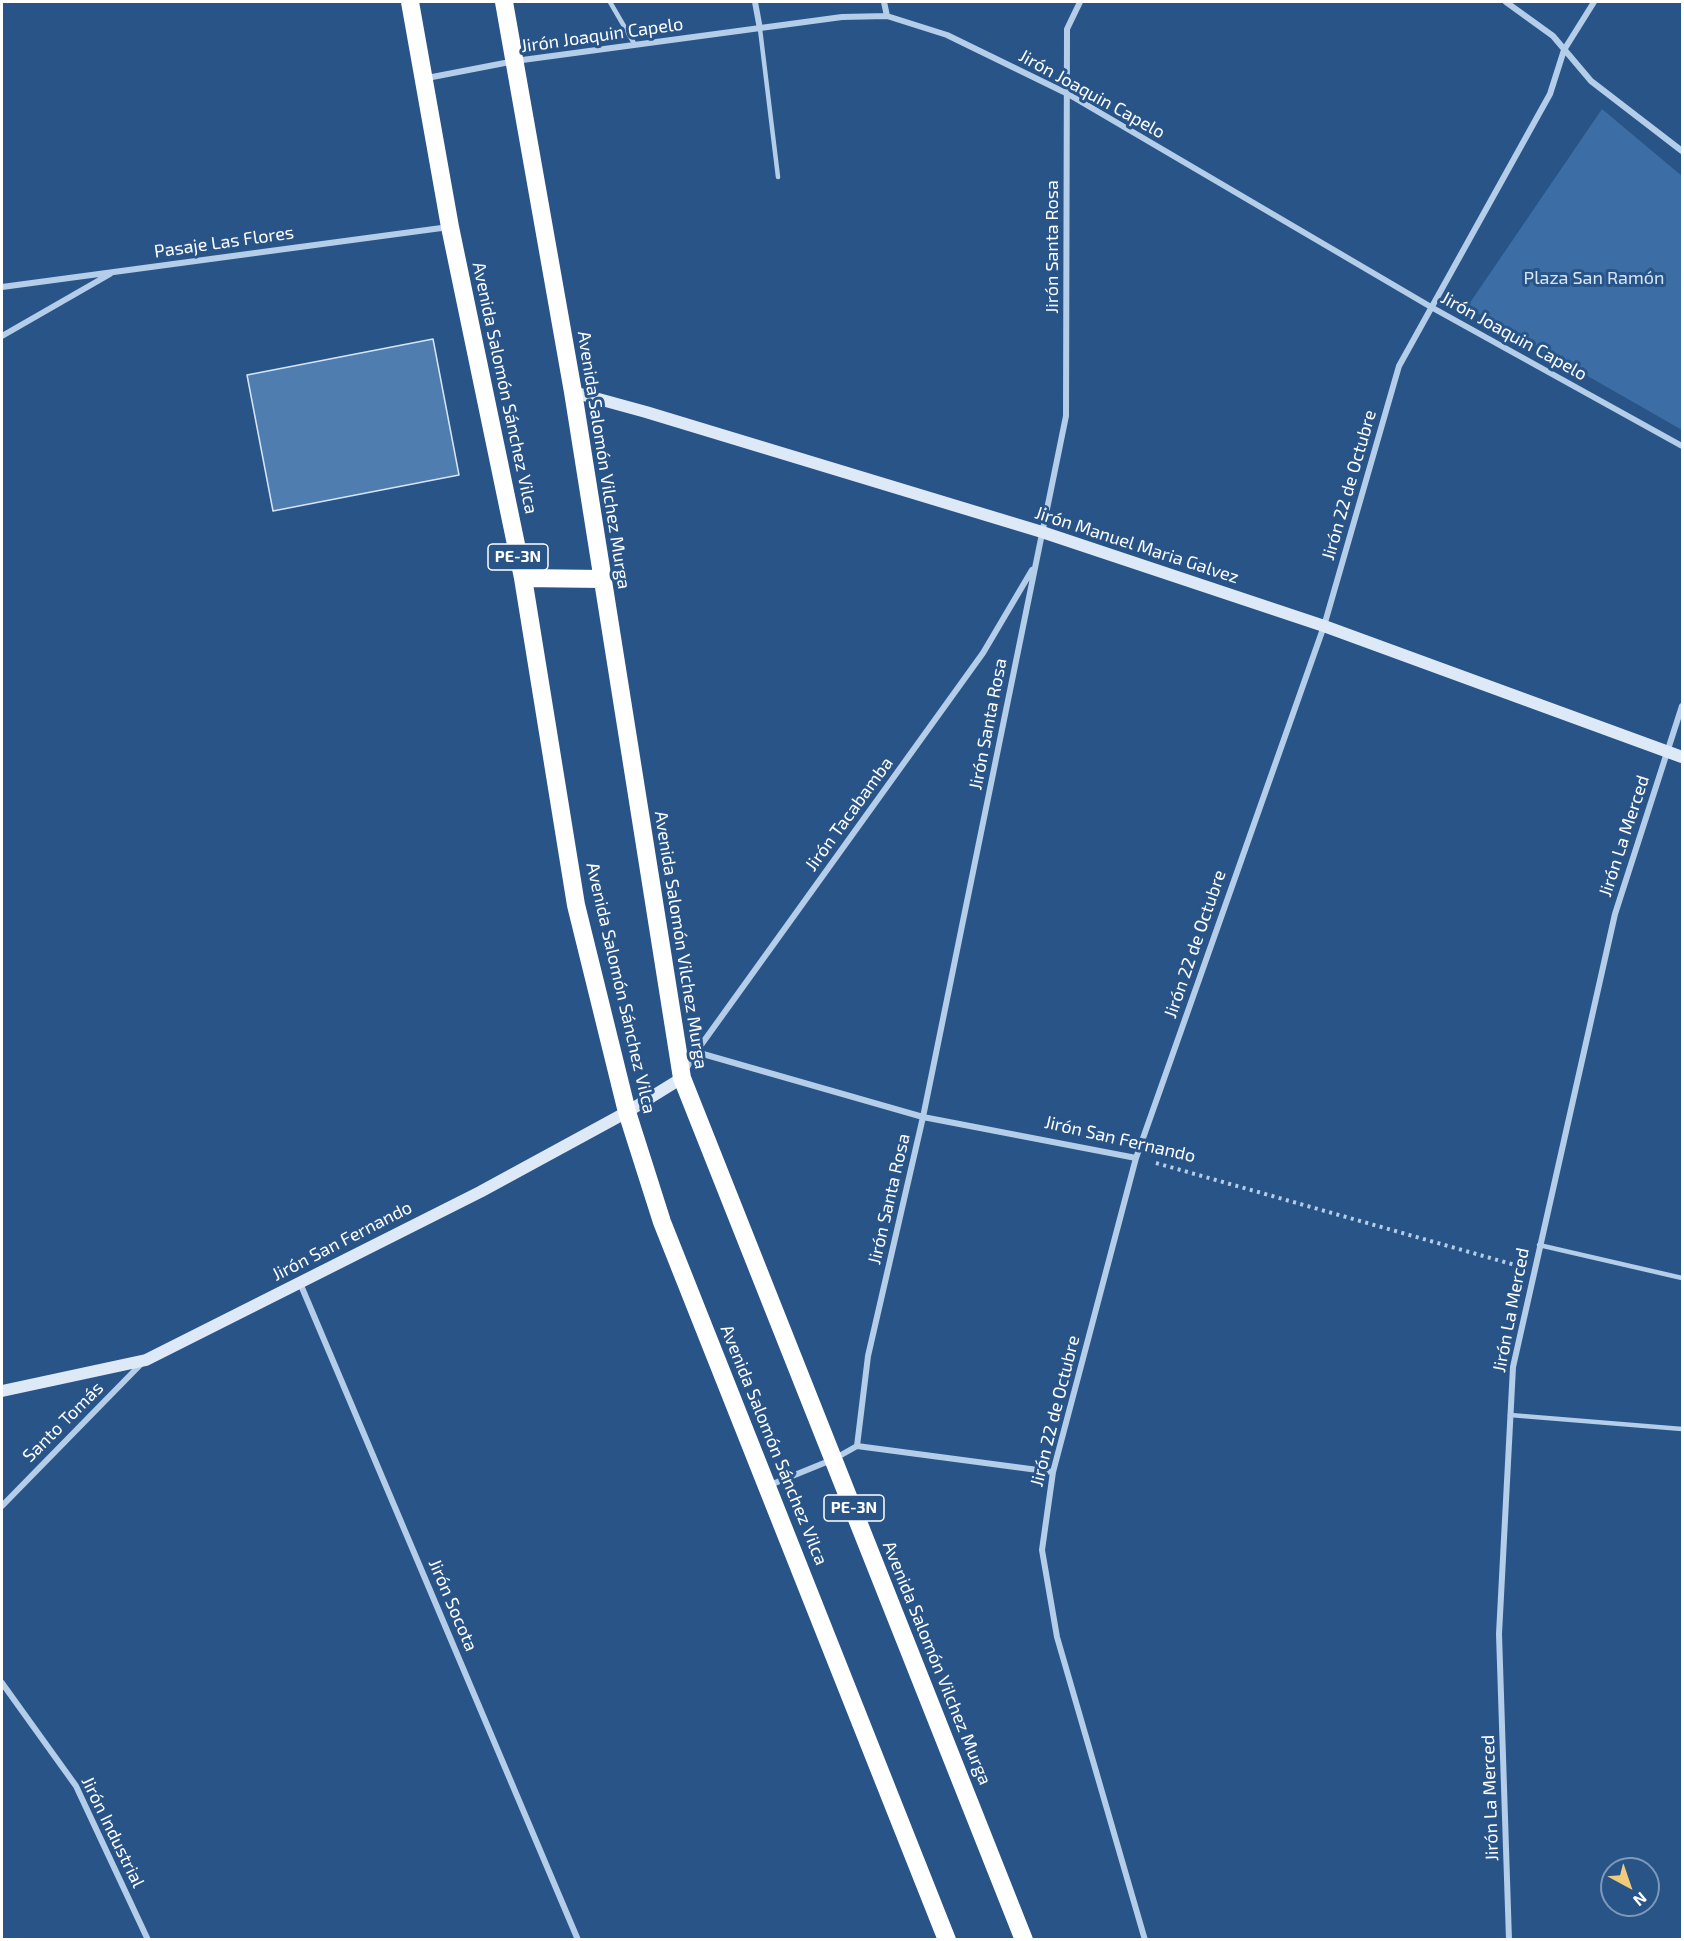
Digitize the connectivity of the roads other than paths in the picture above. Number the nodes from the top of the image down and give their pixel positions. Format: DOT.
graph roads {
  1 [pos="410,2"];
  2 [pos="504,2"];
  3 [pos="610,2"];
  4 [pos="755,2"];
  5 [pos="884,2"];
  6 [pos="1080,2"];
  7 [pos="1506,2"];
  8 [pos="1594,2"];
  9 [pos="887,16"];
  10 [pos="759,29"];
  11 [pos="635,45"];
  12 [pos="1564,50"];
  13 [pos="515,61"];
  14 [pos="423,78"];
  15 [pos="1068,94"];
  16 [pos="1683,151"];
  17 [pos="778,177"];
  18 [pos="450,227"];
  19 [pos="113,272"];
  20 [pos="2,286"];
  21 [pos="1431,307"];
  22 [pos="2,336"];
  23 [pos="573,392"];
  24 [pos="1683,446"];
  25 [pos="1042,532"];
  26 [pos="1036,565"];
  27 [pos="523,578"];
  28 [pos="603,579"];
  29 [pos="1324,626"];
  30 [pos="1683,706"];
  31 [pos="1668,752"];
  32 [pos="1683,757"];
  33 [pos="696,1052"];
  34 [pos="681,1078"];
  35 [pos="627,1112"];
  36 [pos="924,1117"];
  37 [pos="1136,1158"];
  38 [pos="1539,1245"];
  39 [pos="1683,1278"];
  40 [pos="300,1282"];
  41 [pos="146,1360"];
  42 [pos="2,1391"];
  43 [pos="1510,1415"];
  44 [pos="1683,1429"];
  45 [pos="857,1446"];
  46 [pos="834,1459"];
  47 [pos="1053,1472"];
  48 [pos="767,1486"];
  49 [pos="2,1506"];
  50 [pos="2,1683"];
  51 [pos="148,1940"];
  52 [pos="578,1940"];
  53 [pos="947,1940"];
  54 [pos="1024,1940"];
  55 [pos="1145,1940"];
  56 [pos="1509,1940"];
  1 -- 14 [label="highway, Avenida Salomón Sánchez Vilca / PE-3N"];
  2 -- 13 [label="highway, Avenida Salomón Vilchez Murga / PE-3N"];
  3 -- 11 [label="lane"];
  4 -- 10 [label="street"];
  5 -- 9 [label="street"];
  6 -- 15 [label="street, Jirón Santa Rosa"];
  7 -- 12 [label="street"];
  8 -- 12 [label="street, Jirón 22 de Octubre"];
  9 -- 10 [label="street, Jirón Joaquin Capelo"];
  9 -- 15 [label="street, Jirón Joaquin Capelo"];
  10 -- 11 [label="street, Jirón Joaquin Capelo"];
  10 -- 17 [label="lane"];
  11 -- 13 [label="street, Jirón Joaquin Capelo"];
  12 -- 16 [label="street"];
  12 -- 21 [label="street, Jirón 22 de Octubre"];
  13 -- 14 [label="street, Jirón Joaquin Capelo"];
  13 -- 23 [label="highway, Avenida Salomón Vilchez Murga / PE-3N"];
  14 -- 18 [label="highway, Avenida Salomón Sánchez Vilca / PE-3N"];
  15 -- 21 [label="street, Jirón Joaquin Capelo"];
  15 -- 25 [label="street, Jirón Santa Rosa"];
  18 -- 19 [label="street, Pasaje Las Flores"];
  18 -- 27 [label="highway, Avenida Salomón Sánchez Vilca / PE-3N"];
  19 -- 20 [label="street, Pasaje Las Flores"];
  19 -- 22 [label="street"];
  21 -- 24 [label="street, Jirón Joaquin Capelo"];
  21 -- 29 [label="street, Jirón 22 de Octubre"];
  23 -- 25 [label="street, Jirón Manuel Maria Galvez"];
  23 -- 28 [label="highway, Avenida Salomón Vilchez Murga / PE-3N"];
  25 -- 26 [label="street, Jirón Santa Rosa"];
  25 -- 29 [label="street, Jirón Manuel Maria Galvez"];
  26 -- 33 [label="street, Jirón Tacabamba"];
  26 -- 36 [label="street, Jirón Santa Rosa"];
  27 -- 28 [label="highway"];
  27 -- 35 [label="highway, Avenida Salomón Sánchez Vilca / PE-3N"];
  28 -- 34 [label="highway, Avenida Salomón Vilchez Murga / PE-3N"];
  29 -- 31 [label="street, Jirón Manuel Maria Galvez"];
  29 -- 37 [label="street, Jirón 22 de Octubre"];
  30 -- 31 [label="street, Jirón La Merced"];
  31 -- 32 [label="street, Jirón Manuel Maria Galvez"];
  31 -- 38 [label="street, Jirón La Merced"];
  33 -- 34 [label="street, Jirón Tacabamba"];
  33 -- 36 [label="street, Jirón San Fernando"];
  34 -- 35 [label="street, Jirón San Fernando"];
  34 -- 46 [label="highway, Avenida Salomón Vilchez Murga / PE-3N"];
  35 -- 40 [label="street, Jirón San Fernando"];
  35 -- 48 [label="highway, Avenida Salomón Sánchez Vilca / PE-3N"];
  36 -- 37 [label="street, Jirón San Fernando"];
  36 -- 45 [label="street, Jirón Santa Rosa"];
  37 -- 47 [label="street, Jirón 22 de Octubre"];
  38 -- 39 [label="lane"];
  38 -- 43 [label="street, Jirón La Merced"];
  40 -- 41 [label="street, Jirón San Fernando"];
  40 -- 52 [label="street, Jirón Socota"];
  41 -- 42 [label="street, Jirón San Fernando"];
  41 -- 49 [label="street, Santo Tomás"];
  43 -- 44 [label="lane"];
  43 -- 56 [label="street, Jirón La Merced"];
  45 -- 46 [label="street"];
  45 -- 47 [label="street"];
  46 -- 48 [label="street"];
  46 -- 54 [label="highway, Avenida Salomón Vilchez Murga / PE-3N"];
  47 -- 55 [label="street, Jirón 22 de Octubre"];
  48 -- 53 [label="highway, Avenida Salomón Sánchez Vilca / PE-3N"];
  50 -- 51 [label="street, Jirón Industrial"];
}
